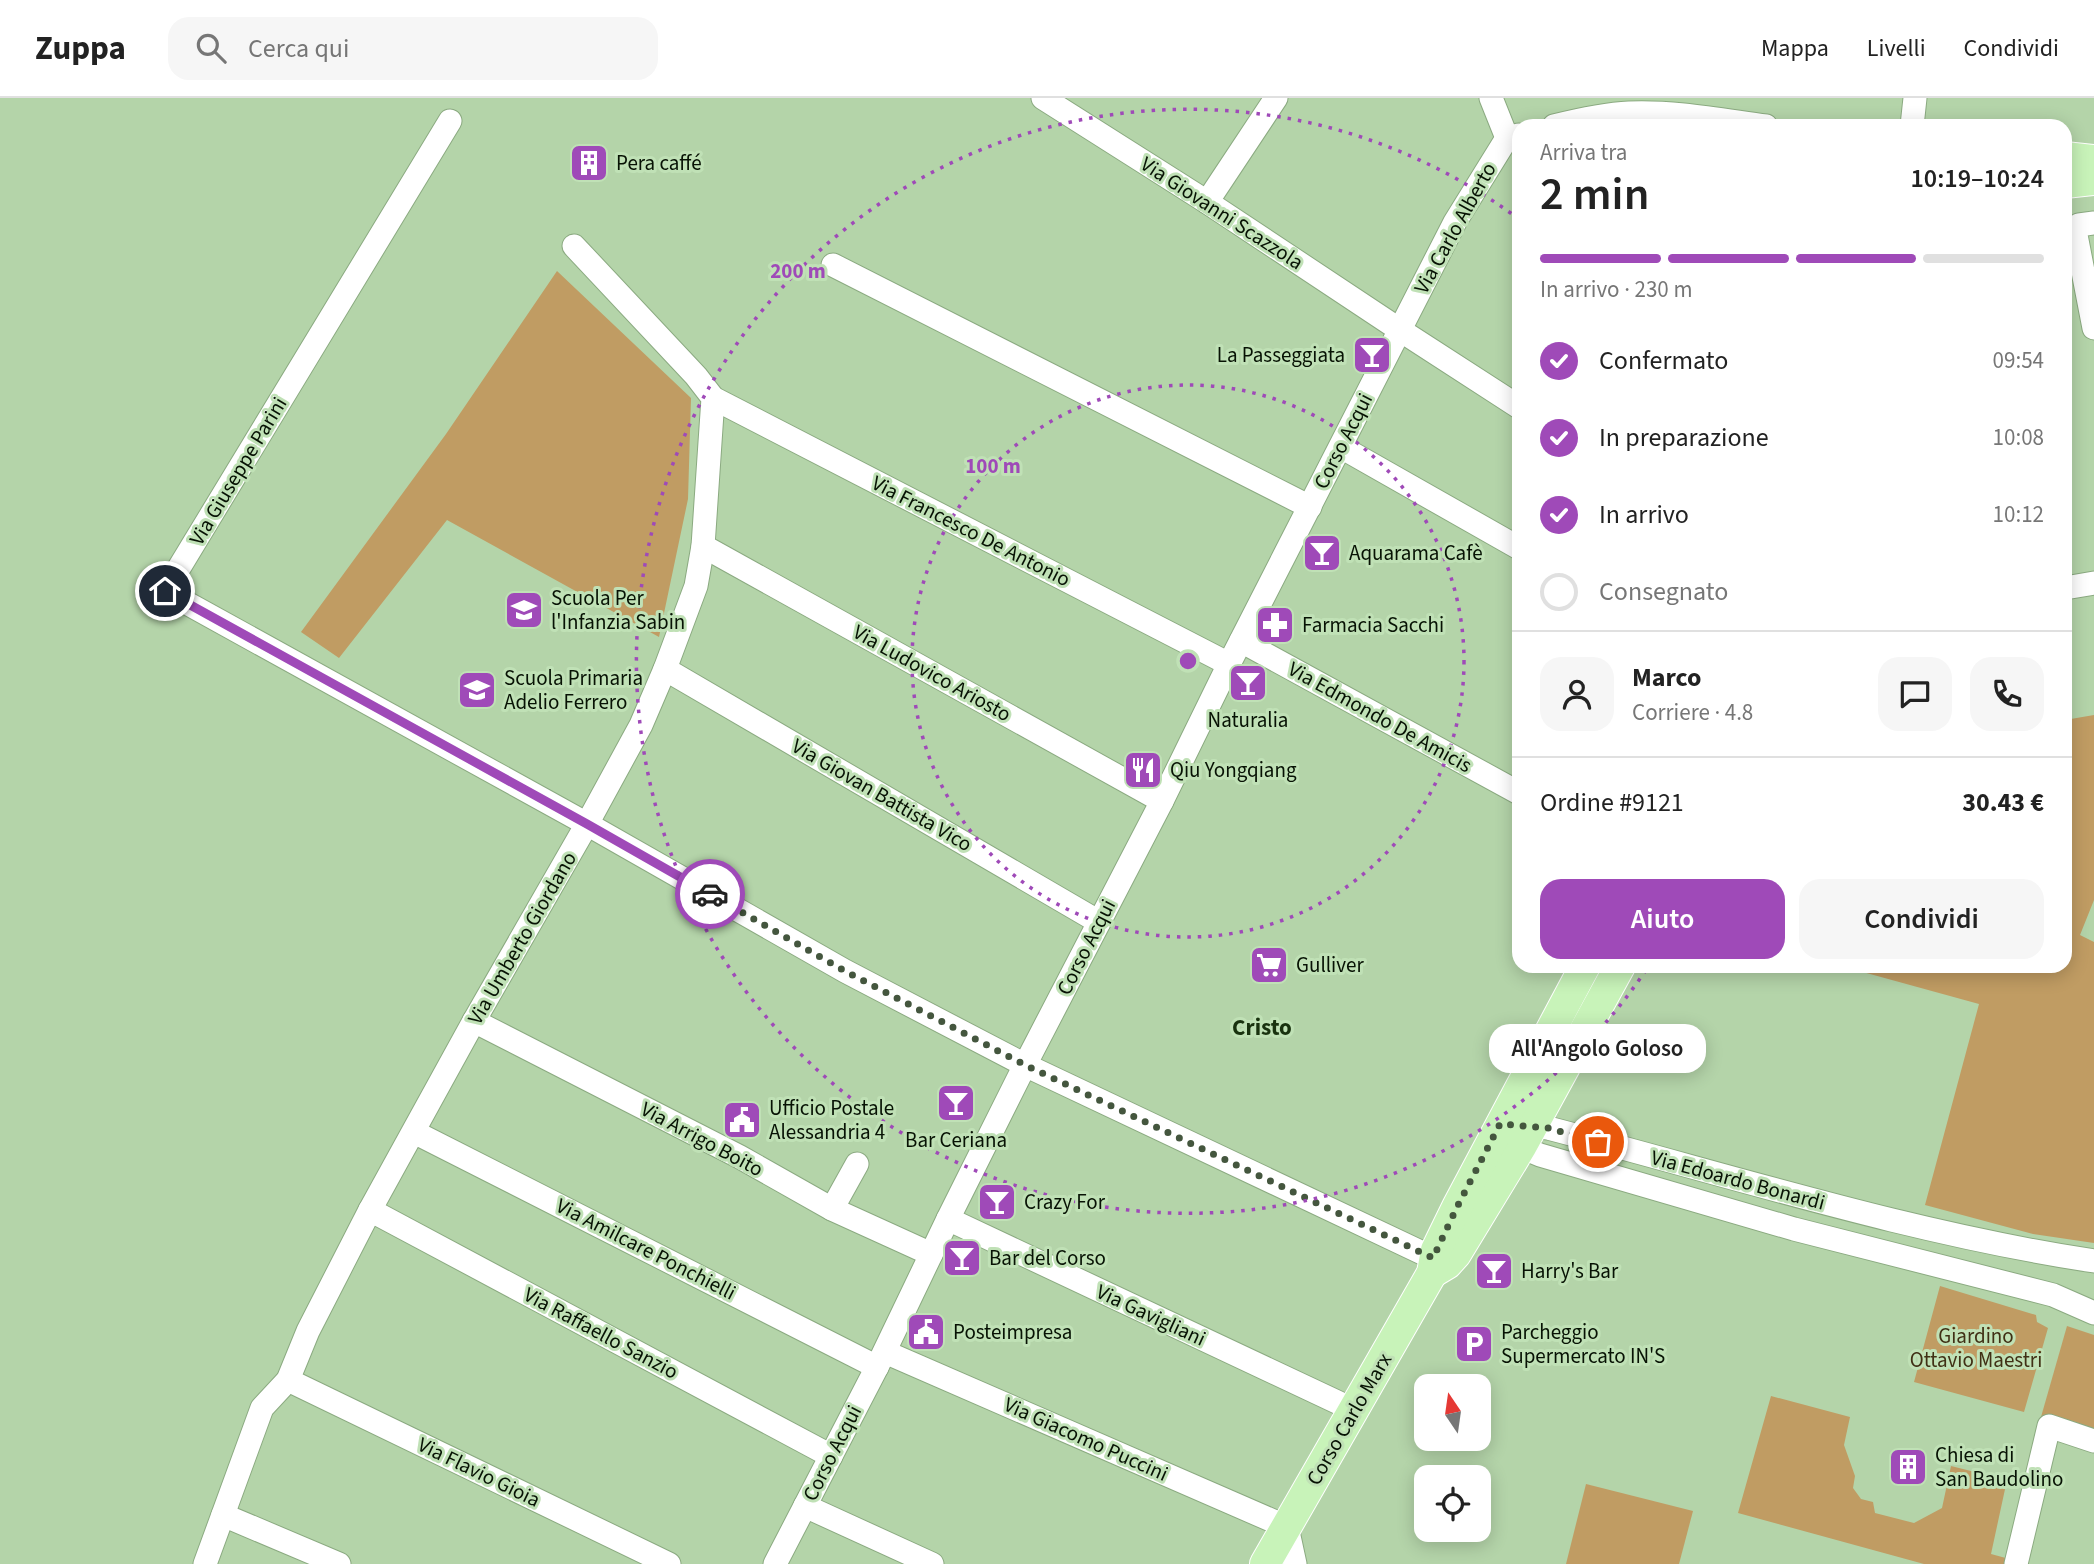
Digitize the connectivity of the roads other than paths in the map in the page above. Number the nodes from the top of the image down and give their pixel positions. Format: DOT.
graph roads {
  1 [pos="1042,98"];
  2 [pos="1276,98"];
  3 [pos="1491,98"];
  4 [pos="1915,98"];
  5 [pos="1587,119"];
  6 [pos="1710,119"];
  7 [pos="1913,119"];
  8 [pos="450,121"];
  9 [pos="1512,134"];
  10 [pos="1512,137"];
  11 [pos="2072,158"];
  12 [pos="2094,160"];
  13 [pos="2094,180"];
  14 [pos="2072,182"];
  15 [pos="1208,202"];
  16 [pos="2085,229"];
  17 [pos="574,246"];
  18 [pos="833,265"];
  19 [pos="2094,328"];
  20 [pos="1400,330"];
  21 [pos="713,398"];
  22 [pos="1512,402"];
  23 [pos="1341,447"];
  24 [pos="1310,507"];
  25 [pos="1512,544"];
  26 [pos="703,546"];
  27 [pos="2094,583"];
  28 [pos="2072,587"];
  29 [pos="1241,640"];
  30 [pos="1228,664"];
  31 [pos="665,669"];
  32 [pos="1512,789"];
  33 [pos="1162,801"];
  34 [pos="587,824"];
  35 [pos="1099,922"];
  36 [pos="1581,973"];
  37 [pos="1616,973"];
  38 [pos="474,1021"];
  39 [pos="1025,1065"];
  40 [pos="1500,1124"];
  41 [pos="414,1132"];
  42 [pos="1527,1137"];
  43 [pos="857,1164"];
  44 [pos="832,1209"];
  45 [pos="370,1210"];
  46 [pos="948,1219"];
  47 [pos="931,1254"];
  48 [pos="2094,1261"];
  49 [pos="1433,1266"];
  50 [pos="2053,1295"];
  51 [pos="2094,1300"];
  52 [pos="2094,1313"];
  53 [pos="881,1359"];
  54 [pos="288,1380"];
  55 [pos="1354,1410"];
  56 [pos="2094,1441"];
  57 [pos="831,1455"];
  58 [pos="805,1506"];
  59 [pos="223,1515"];
  60 [pos="1287,1527"];
  61 [pos="205,1564"];
  62 [pos="339,1564"];
  63 [pos="669,1564"];
  64 [pos="775,1564"];
  65 [pos="932,1564"];
  66 [pos="1265,1564"];
  67 [pos="1295,1564"];
  68 [pos="2016,1564"];
  1 -- 15 [label="street, Via Giovanni Scazzola"];
  2 -- 15 [label="street"];
  3 -- 9 [label="street"];
  4 -- 7 [label="street"];
  5 -- 6 [label="street"];
  8 -- 34 [label="street, Via Giuseppe Parini"];
  10 -- 20 [label="street, Via Carlo Alberto"];
  11 -- 12 [label="main road"];
  13 -- 14 [label="main road"];
  15 -- 20 [label="street, Via Giovanni Scazzola"];
  16 -- 19 [label="street"];
  17 -- 21 [label="street"];
  18 -- 24 [label="street"];
  20 -- 22 [label="street, Via Giovanni Scazzola"];
  20 -- 23 [label="street, Corso Acqui"];
  21 -- 26 [label="street, Via Umberto Giordano"];
  21 -- 30 [label="street, Via Francesco De Antonio"];
  23 -- 24 [label="street, Corso Acqui"];
  23 -- 25 [label="street"];
  24 -- 29 [label="street, Corso Acqui"];
  26 -- 31 [label="street, Via Umberto Giordano"];
  26 -- 33 [label="street, Via Ludovico Ariosto"];
  27 -- 28 [label="street"];
  29 -- 30 [label="street, Corso Acqui"];
  29 -- 32 [label="street, Via Edmondo De Amicis"];
  30 -- 33 [label="street, Corso Acqui"];
  31 -- 34 [label="street, Via Umberto Giordano"];
  31 -- 35 [label="street, Via Giovan Battista Vico"];
  33 -- 35 [label="street, Corso Acqui"];
  34 -- 38 [label="street, Via Umberto Giordano"];
  34 -- 39 [label="street, Via Giuseppe Parini"];
  35 -- 39 [label="street, Corso Acqui"];
  36 -- 40 [label="main road, Corso Carlo Marx"];
  37 -- 42 [label="main road, Corso Carlo Marx"];
  38 -- 41 [label="street, Via Umberto Giordano"];
  38 -- 44 [label="street, Via Arrigo Boito"];
  39 -- 46 [label="street, Corso Acqui"];
  39 -- 49 [label="street, Via Giuseppe Parini"];
  40 -- 42 [label="street, Via Edoardo Bonardi"];
  40 -- 49 [label="main road, Corso Carlo Marx"];
  41 -- 45 [label="street, Via Umberto Giordano"];
  41 -- 53 [label="street, Via Amilcare Ponchielli"];
  42 -- 48 [label="street, Via Edoardo Bonardi"];
  42 -- 49 [label="main road, Corso Carlo Marx"];
  42 -- 50 [label="street, Via Edoardo Bonardi"];
  43 -- 44 [label="street"];
  44 -- 47 [label="street, Via Arrigo Boito"];
  45 -- 54 [label="street, Via Umberto Giordano"];
  45 -- 57 [label="street, Via Raffaello Sanzio"];
  46 -- 47 [label="street, Corso Acqui"];
  46 -- 55 [label="street, Via Gavigliani"];
  47 -- 53 [label="street, Corso Acqui"];
  49 -- 55 [label="main road, Corso Carlo Marx"];
  50 -- 51 [label="street, Via Edoardo Bonardi"];
  50 -- 52 [label="street, Via Edoardo Bonardi"];
  53 -- 57 [label="street, Corso Acqui"];
  53 -- 60 [label="street, Via Giacomo Puccini"];
  54 -- 59 [label="street, Via Umberto Giordano"];
  54 -- 63 [label="street, Via Flavio Gioia"];
  55 -- 60 [label="main road, Corso Carlo Marx"];
  56 -- 68 [label="street"];
  57 -- 58 [label="street, Corso Acqui"];
  58 -- 64 [label="street, Corso Acqui"];
  58 -- 65 [label="street"];
  59 -- 61 [label="street, Via Umberto Giordano"];
  59 -- 62 [label="street"];
  60 -- 66 [label="main road, Corso Carlo Marx"];
  60 -- 67 [label="street"];
}
